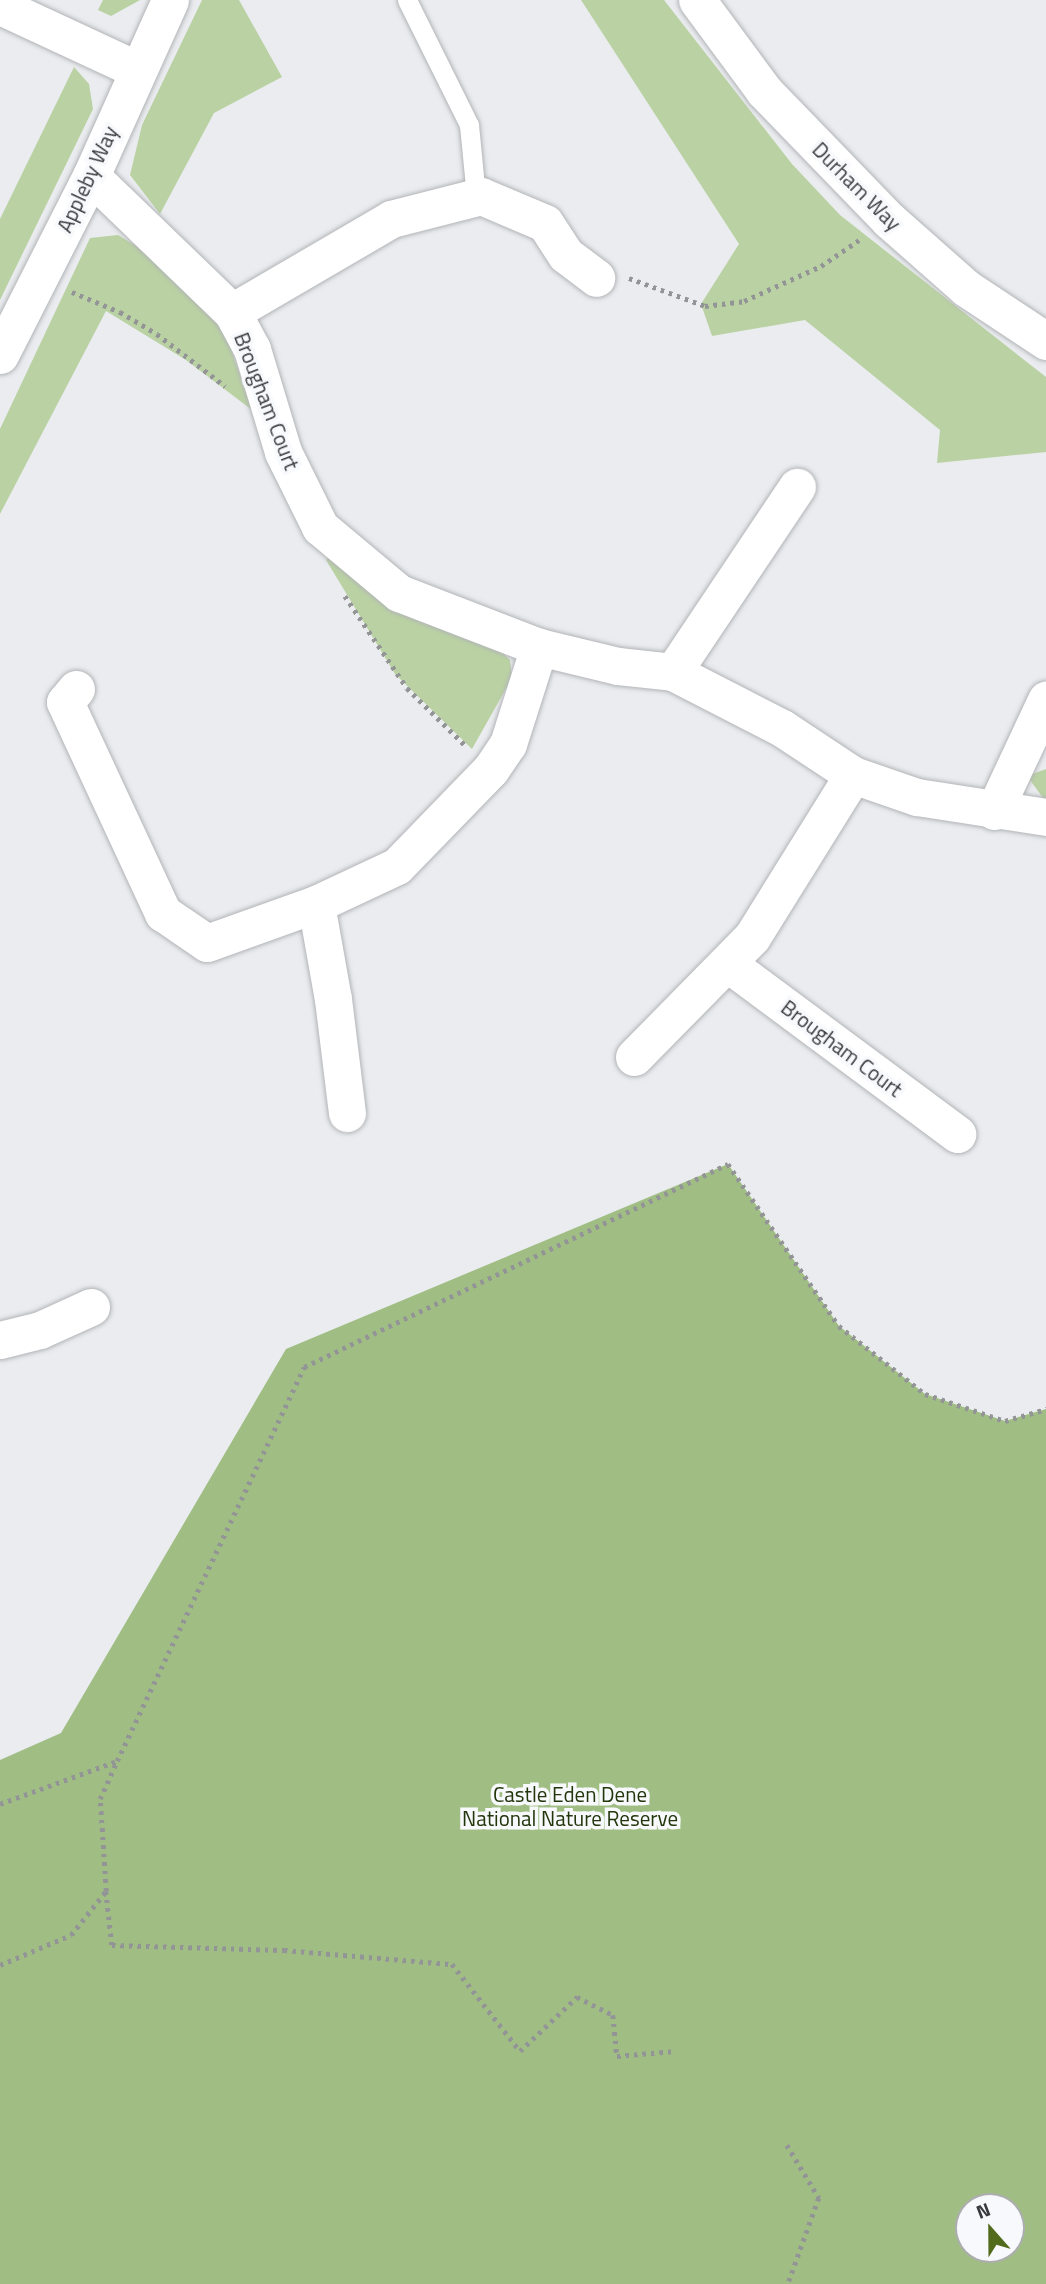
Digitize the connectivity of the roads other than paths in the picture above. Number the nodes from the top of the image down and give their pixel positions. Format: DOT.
graph roads {
  1 [pos="170,0"];
  2 [pos="407,0"];
  3 [pos="697,0"];
  4 [pos="0,6"];
  5 [pos="136,69"];
  6 [pos="91,176"];
  7 [pos="475,197"];
  8 [pos="596,278"];
  9 [pos="232,312"];
  10 [pos="1046,341"];
  11 [pos="0,355"];
  12 [pos="797,487"];
  13 [pos="539,647"];
  14 [pos="673,672"];
  15 [pos="76,689"];
  16 [pos="1046,700"];
  17 [pos="853,775"];
  18 [pos="993,811"];
  19 [pos="1046,817"];
  20 [pos="316,904"];
  21 [pos="727,963"];
  22 [pos="634,1057"];
  23 [pos="347,1113"];
  24 [pos="957,1134"];
  25 [pos="91,1307"];
  26 [pos="0,1340"];
  1 -- 5 [label="street, Appleby Way"];
  2 -- 7 [label="lane"];
  3 -- 10 [label="street, Durham Way"];
  4 -- 5 [label="street"];
  5 -- 6 [label="street, Appleby Way"];
  6 -- 9 [label="street, Brougham Court"];
  6 -- 11 [label="street, Appleby Way"];
  7 -- 8 [label="street"];
  7 -- 9 [label="street, Brougham Court"];
  9 -- 13 [label="street, Brougham Court"];
  12 -- 14 [label="street"];
  13 -- 14 [label="street, Brougham Court"];
  13 -- 20 [label="street"];
  14 -- 17 [label="street, Brougham Court"];
  15 -- 20 [label="street"];
  16 -- 18 [label="street"];
  17 -- 18 [label="street, Brougham Court"];
  17 -- 21 [label="street"];
  18 -- 19 [label="street, Brougham Court"];
  20 -- 23 [label="street"];
  21 -- 22 [label="street"];
  21 -- 24 [label="street, Brougham Court"];
  25 -- 26 [label="street"];
}
